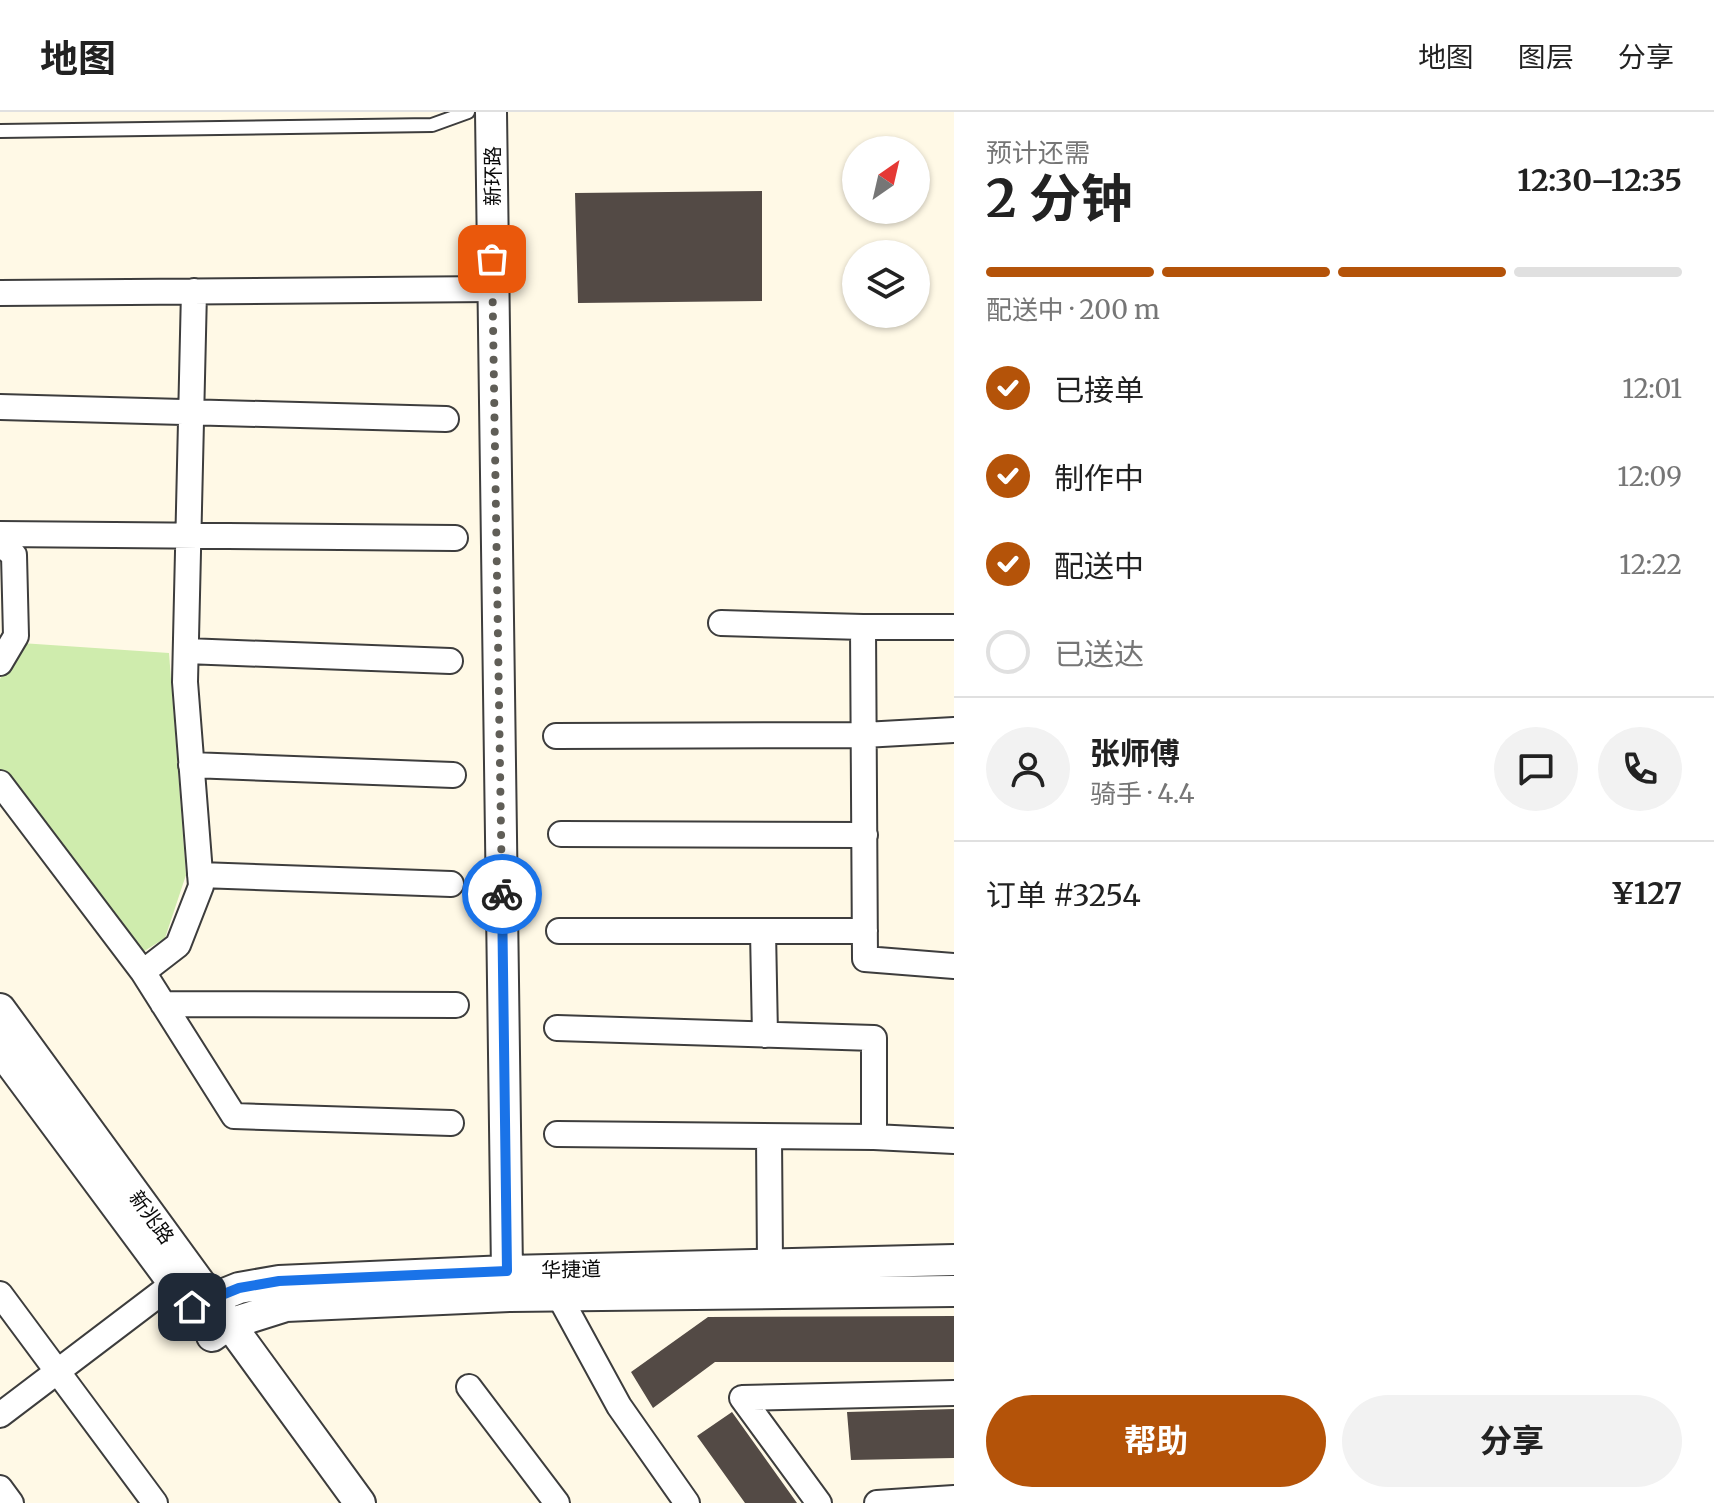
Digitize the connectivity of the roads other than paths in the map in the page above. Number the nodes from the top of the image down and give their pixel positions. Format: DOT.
graph roads {
  1 [pos="468,112"];
  2 [pos="491,112"];
  3 [pos="0,131"];
  4 [pos="492,289"];
  5 [pos="194,291"];
  6 [pos="0,293"];
  7 [pos="0,407"];
  8 [pos="191,412"];
  9 [pos="446,419"];
  10 [pos="0,534"];
  11 [pos="188,536"];
  12 [pos="455,538"];
  13 [pos="0,544"];
  14 [pos="721,623"];
  15 [pos="863,627"];
  16 [pos="954,627"];
  17 [pos="186,651"];
  18 [pos="450,661"];
  19 [pos="0,663"];
  20 [pos="954,730"];
  21 [pos="864,735"];
  22 [pos="556,736"];
  23 [pos="191,765"];
  24 [pos="453,775"];
  25 [pos="0,783"];
  26 [pos="561,834"];
  27 [pos="865,835"];
  28 [pos="200,875"];
  29 [pos="451,884"];
  30 [pos="559,931"];
  31 [pos="763,931"];
  32 [pos="865,931"];
  33 [pos="954,966"];
  34 [pos="143,972"];
  35 [pos="163,1004"];
  36 [pos="456,1005"];
  37 [pos="0,1009"];
  38 [pos="557,1028"];
  39 [pos="765,1035"];
  40 [pos="0,1049"];
  41 [pos="451,1123"];
  42 [pos="557,1134"];
  43 [pos="769,1137"];
  44 [pos="874,1137"];
  45 [pos="954,1141"];
  46 [pos="954,1260"];
  47 [pos="770,1264"];
  48 [pos="174,1283"];
  49 [pos="509,1284"];
  50 [pos="954,1291"];
  51 [pos="0,1294"];
  52 [pos="559,1296"];
  53 [pos="202,1303"];
  54 [pos="221,1330"];
  55 [pos="58,1372"];
  56 [pos="469,1387"];
  57 [pos="954,1393"];
  58 [pos="0,1415"];
  59 [pos="0,1488"];
  60 [pos="954,1498"];
  61 [pos="11,1503"];
  62 [pos="155,1503"];
  63 [pos="334,1503"];
  64 [pos="360,1503"];
  65 [pos="557,1503"];
  66 [pos="687,1503"];
  67 [pos="819,1503"];
  68 [pos="877,1503"];
  1 -- 3 [label="lane"];
  2 -- 4 [label="street, 新环路"];
  4 -- 5 [label="street"];
  4 -- 49 [label="street, 新环路"];
  5 -- 6 [label="street"];
  5 -- 8 [label="street"];
  7 -- 8 [label="street"];
  8 -- 9 [label="street"];
  8 -- 11 [label="street"];
  10 -- 11 [label="street"];
  11 -- 12 [label="street"];
  11 -- 17 [label="street"];
  13 -- 19 [label="street"];
  14 -- 15 [label="street"];
  15 -- 16 [label="street"];
  15 -- 21 [label="street"];
  17 -- 18 [label="street"];
  17 -- 23 [label="street"];
  20 -- 21 [label="street"];
  21 -- 22 [label="street"];
  21 -- 27 [label="street"];
  23 -- 24 [label="street"];
  23 -- 28 [label="street"];
  25 -- 34 [label="street"];
  26 -- 27 [label="street"];
  27 -- 32 [label="street"];
  28 -- 29 [label="street"];
  28 -- 34 [label="street"];
  30 -- 31 [label="street"];
  31 -- 32 [label="street"];
  31 -- 39 [label="street"];
  32 -- 33 [label="street"];
  34 -- 35 [label="street"];
  35 -- 36 [label="street"];
  35 -- 41 [label="street"];
  37 -- 53 [label="street, 新兆路"];
  38 -- 39 [label="street"];
  39 -- 44 [label="street"];
  40 -- 48 [label="street, 新兆路"];
  42 -- 43 [label="street"];
  43 -- 44 [label="street"];
  43 -- 47 [label="street"];
  44 -- 45 [label="street"];
  46 -- 47 [label="street, 华捷道"];
  47 -- 49 [label="street, 华捷道"];
  48 -- 53 [label="street, 新兆路"];
  48 -- 55 [label="street"];
  49 -- 52 [label="street, 华捷道"];
  49 -- 53 [label="street, 华捷道"];
  49 -- 54 [label="street, 华捷道"];
  50 -- 52 [label="street, 华捷道"];
  51 -- 55 [label="street"];
  52 -- 66 [label="street"];
  53 -- 54 [label="street, 新兆路"];
  54 -- 63 [label="street, 新兆路"];
  54 -- 64 [label="street, 新兆路"];
  55 -- 58 [label="street"];
  55 -- 62 [label="street"];
  56 -- 65 [label="street"];
  57 -- 67 [label="street"];
  59 -- 61 [label="street"];
  60 -- 68 [label="street"];
}
